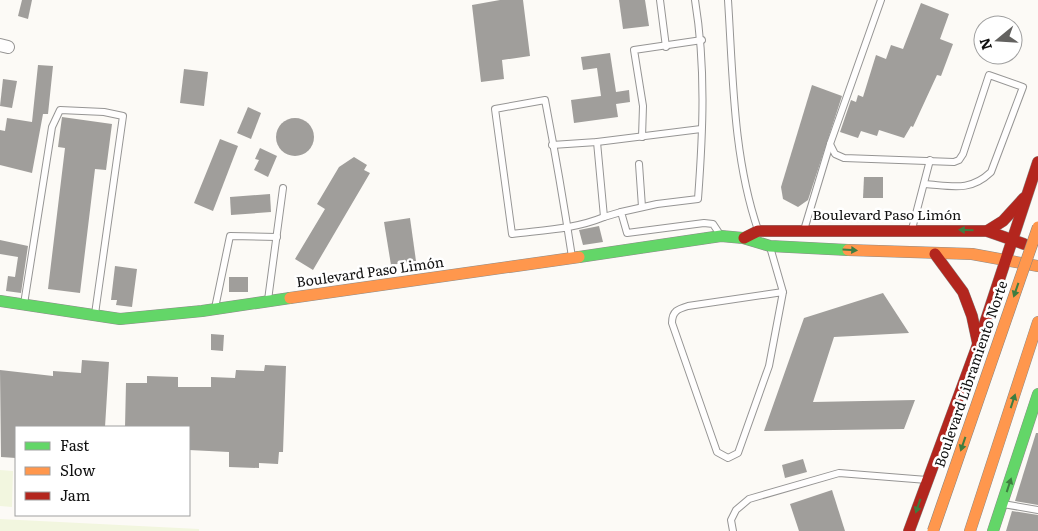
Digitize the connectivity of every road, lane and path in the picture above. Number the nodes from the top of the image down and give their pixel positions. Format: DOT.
graph roads {
  1 [pos="660,0"];
  2 [pos="695,0"];
  3 [pos="728,0"];
  4 [pos="881,0"];
  5 [pos="702,40"];
  6 [pos="666,47"];
  7 [pos="702,129"];
  8 [pos="642,137"];
  9 [pos="598,142"];
  10 [pos="830,144"];
  11 [pos="552,145"];
  12 [pos="930,160"];
  13 [pos="1038,162"];
  14 [pos="639,164"];
  15 [pos="925,184"];
  16 [pos="283,188"];
  17 [pos="1029,191"];
  18 [pos="642,207"];
  19 [pos="621,212"];
  20 [pos="604,217"];
  21 [pos="1038,227"];
  22 [pos="568,228"];
  23 [pos="804,230"];
  24 [pos="912,230"];
  25 [pos="758,231"];
  26 [pos="987,231"];
  27 [pos="721,236"];
  28 [pos="277,237"];
  29 [pos="744,238"];
  30 [pos="1013,241"];
  31 [pos="770,246"];
  32 [pos="802,246"];
  33 [pos="1034,246"];
  34 [pos="934,254"];
  35 [pos="573,258"];
  36 [pos="1007,260"];
  37 [pos="1038,266"];
  38 [pos="784,292"];
  39 [pos="0,301"];
  40 [pos="268,302"];
  41 [pos="24,304"];
  42 [pos="214,309"];
  43 [pos="94,315"];
  44 [pos="1038,322"];
  45 [pos="978,344"];
  46 [pos="1038,394"];
  47 [pos="927,480"];
  48 [pos="1002,504"];
  49 [pos="1038,510"];
  50 [pos="734,531"];
  51 [pos="909,531"];
  52 [pos="933,531"];
  53 [pos="970,531"];
  54 [pos="993,531"];
  1 -- 6 [label="lane"];
  2 -- 5 [label="lane"];
  3 -- 25 [label="lane"];
  4 -- 10 [label="lane"];
  5 -- 6 [label="lane"];
  5 -- 7 [label="lane"];
  6 -- 8 [label="lane"];
  7 -- 8 [label="lane"];
  7 -- 18 [label="lane"];
  8 -- 9 [label="lane"];
  9 -- 11 [label="lane"];
  9 -- 20 [label="lane"];
  10 -- 12 [label="lane"];
  10 -- 23 [label="lane"];
  11 -- 22 [label="lane"];
  11 -- 22 [label="lane"];
  12 -- 15 [label="lane"];
  12 -- 15 [label="lane"];
  13 -- 17 [label="main road"];
  14 -- 18 [label="lane"];
  15 -- 24 [label="lane"];
  16 -- 28 [label="lane"];
  17 -- 26 [label="main road"];
  17 -- 30 [label="main road"];
  18 -- 19 [label="lane"];
  19 -- 20 [label="lane"];
  19 -- 27 [label="lane"];
  20 -- 22 [label="lane"];
  21 -- 52 [label="main road, Boulevard Libramiento Norte, one-way, bridge"];
  22 -- 35 [label="lane"];
  23 -- 24 [label="main road, Boulevard Paso Limón"];
  23 -- 25 [label="main road, Boulevard Paso Limón"];
  23 -- 32 [label="lane"];
  26 -- 24 [label="main road, Boulevard Paso Limón, one-way"];
  25 -- 29 [label="main road, Boulevard Paso Limón"];
  26 -- 30 [label="main road, Boulevard Paso Limón"];
  27 -- 29 [label="main road, Boulevard Paso Limón"];
  27 -- 35 [label="main road, Boulevard Paso Limón"];
  28 -- 40 [label="lane"];
  28 -- 42 [label="lane"];
  29 -- 31 [label="main road, Boulevard Paso Limón"];
  30 -- 33 [label="main road, Boulevard Paso Limón"];
  30 -- 36 [label="main road"];
  31 -- 32 [label="main road, Boulevard Paso Limón"];
  31 -- 38 [label="lane"];
  32 -- 34 [label="main road, Boulevard Paso Limón, one-way"];
  34 -- 36 [label="main road, Boulevard Paso Limón"];
  34 -- 45 [label="main road"];
  35 -- 40 [label="main road, Boulevard Paso Limón"];
  36 -- 37 [label="main road, Boulevard Paso Limón"];
  36 -- 45 [label="main road"];
  38 -- 38 [label="lane"];
  39 -- 41 [label="main road, Boulevard Paso Limón"];
  40 -- 42 [label="main road, Boulevard Paso Limón"];
  41 -- 43 [label="main road, Boulevard Paso Limón"];
  41 -- 43 [label="lane"];
  42 -- 43 [label="main road, Boulevard Paso Limón"];
  53 -- 44 [label="main road, one-way"];
  45 -- 47 [label="main road"];
  48 -- 46 [label="main road, one-way"];
  47 -- 50 [label="lane"];
  47 -- 51 [label="main road, one-way"];
  48 -- 49 [label="lane"];
  48 -- 54 [label="main road"];
}
